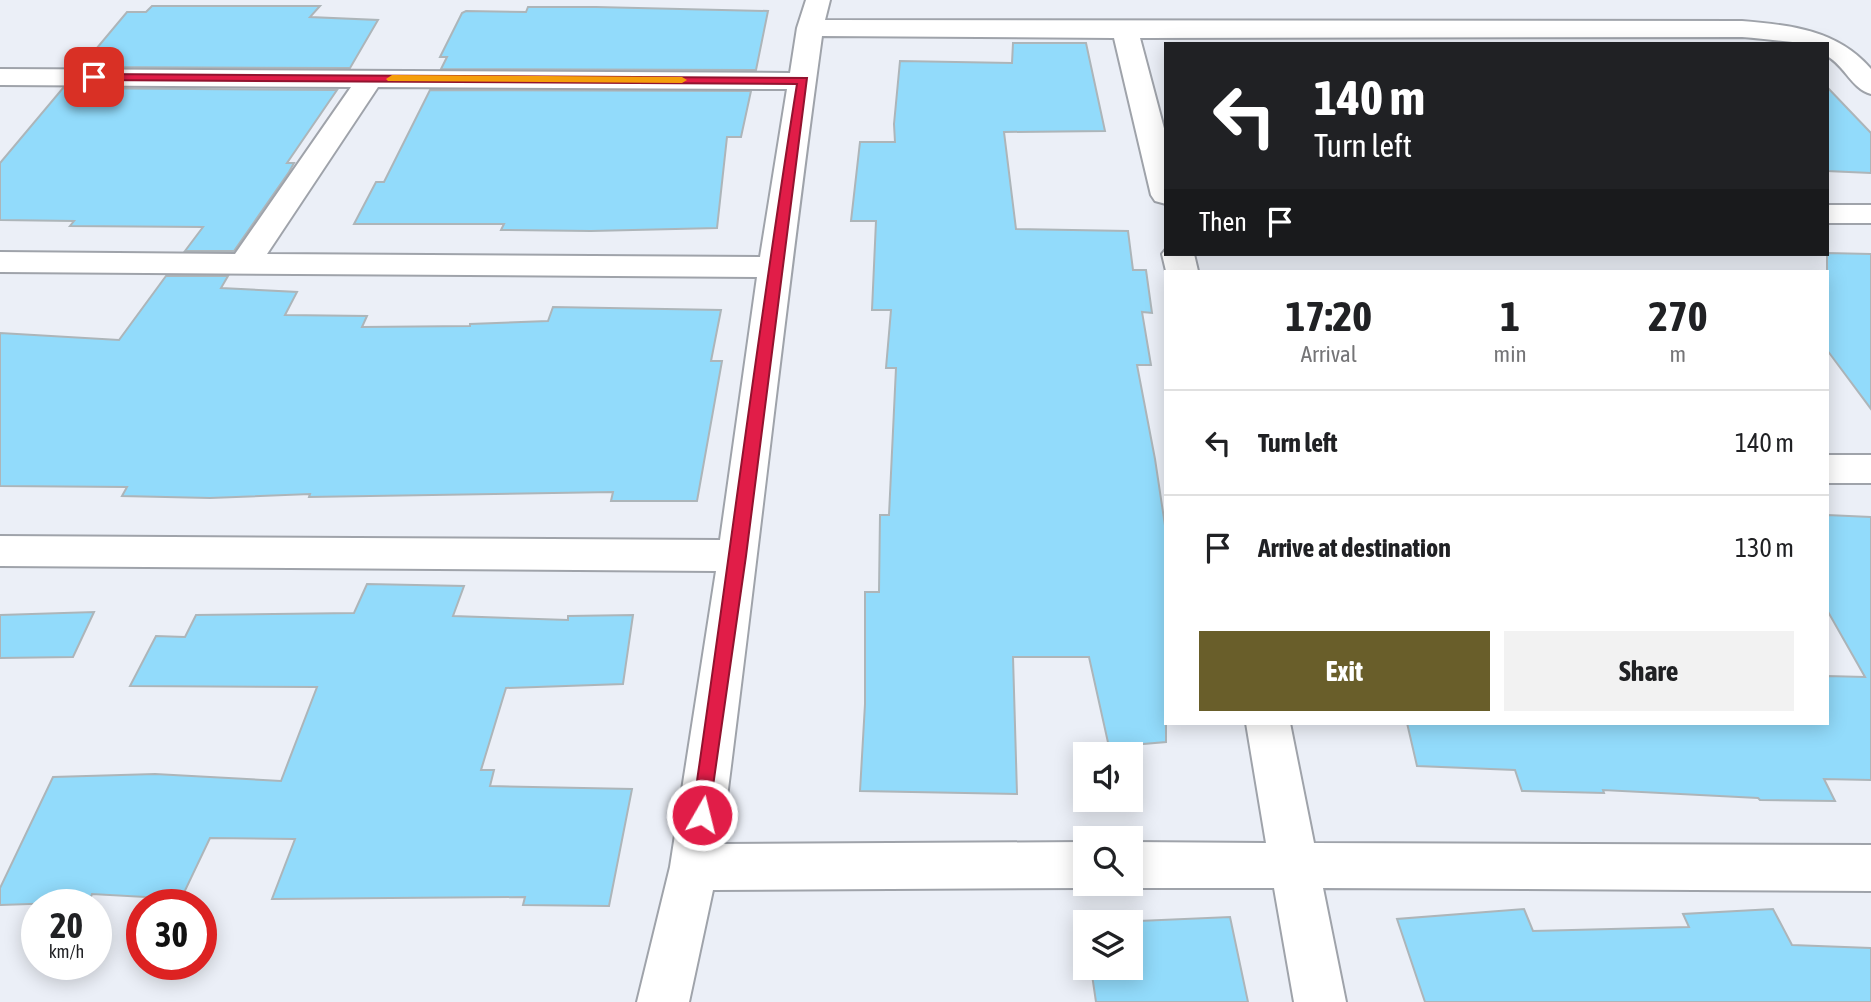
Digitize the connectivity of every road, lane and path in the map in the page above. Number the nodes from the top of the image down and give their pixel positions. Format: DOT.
graph roads {
  1 [pos="814,14"];
  2 [pos="1125,30"];
  3 [pos="1816,42"];
  4 [pos="1829,47"];
  5 [pos="370,79"];
  6 [pos="4,81"];
  7 [pos="803,81"];
  8 [pos="1871,86"];
  9 [pos="1164,187"];
  10 [pos="1829,214"];
  11 [pos="1871,214"];
  12 [pos="0,262"];
  13 [pos="245,263"];
  14 [pos="774,267"];
  15 [pos="1829,469"];
  16 [pos="1871,469"];
  17 [pos="0,551"];
  18 [pos="738,556"];
  19 [pos="1268,725"];
  20 [pos="1073,865"];
  21 [pos="1143,865"];
  22 [pos="1293,865"];
  23 [pos="694,867"];
  24 [pos="1871,868"];
  25 [pos="663,1002"];
  26 [pos="1320,1002"];
  1 -- 2 [label="street"];
  1 -- 7 [label="street"];
  2 -- 3 [label="street"];
  2 -- 9 [label="street"];
  4 -- 8 [label="street"];
  5 -- 6 [label="street"];
  5 -- 7 [label="street"];
  5 -- 13 [label="street"];
  7 -- 14 [label="street"];
  10 -- 11 [label="street"];
  12 -- 13 [label="street"];
  13 -- 14 [label="street"];
  14 -- 18 [label="street"];
  15 -- 16 [label="street"];
  17 -- 18 [label="street"];
  18 -- 23 [label="street"];
  19 -- 22 [label="street"];
  20 -- 23 [label="street"];
  21 -- 22 [label="street"];
  22 -- 24 [label="street"];
  22 -- 26 [label="street"];
  23 -- 25 [label="street"];
}
